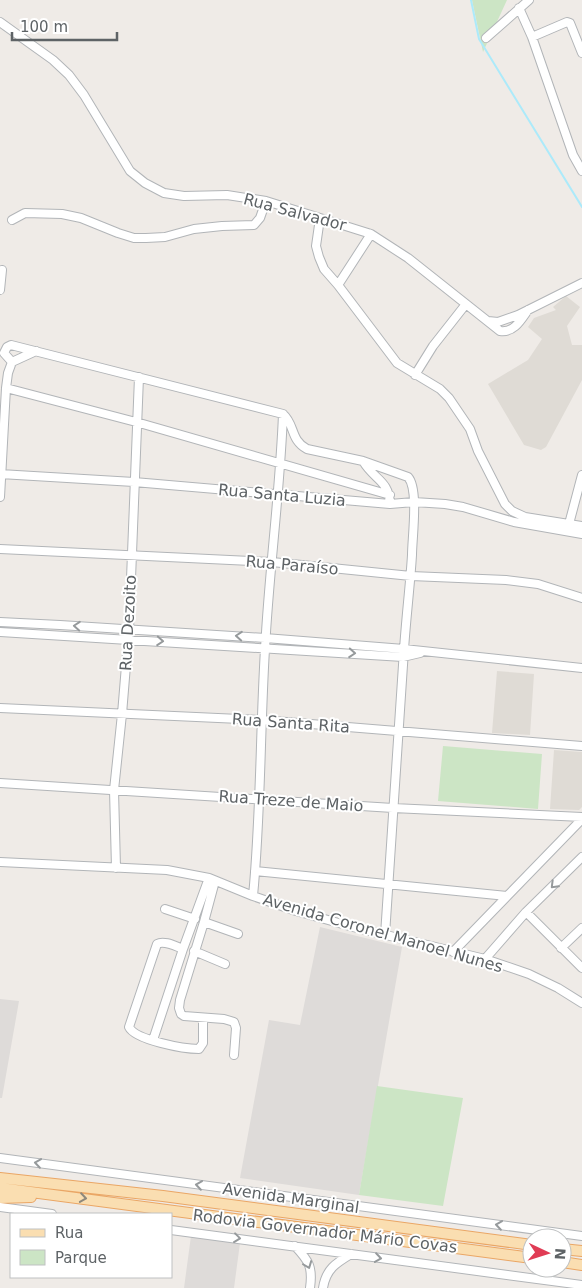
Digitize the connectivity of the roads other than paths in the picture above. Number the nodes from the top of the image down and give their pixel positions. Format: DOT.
graph roads {
  1 [pos="529,0"];
  2 [pos="519,8"];
  3 [pos="0,22"];
  4 [pos="532,37"];
  5 [pos="486,38"];
  6 [pos="582,54"];
  7 [pos="582,171"];
  8 [pos="266,201"];
  9 [pos="320,218"];
  10 [pos="12,220"];
  11 [pos="371,234"];
  12 [pos="2,270"];
  13 [pos="582,283"];
  14 [pos="338,285"];
  15 [pos="0,290"];
  16 [pos="466,304"];
  17 [pos="2,351"];
  18 [pos="36,351"];
  19 [pos="12,362"];
  20 [pos="415,375"];
  21 [pos="0,377"];
  22 [pos="139,377"];
  23 [pos="5,388"];
  24 [pos="282,414"];
  25 [pos="136,422"];
  26 [pos="363,461"];
  27 [pos="281,463"];
  28 [pos="1,474"];
  29 [pos="582,475"];
  30 [pos="134,482"];
  31 [pos="276,494"];
  32 [pos="390,495"];
  33 [pos="0,497"];
  34 [pos="414,502"];
  35 [pos="390,504"];
  36 [pos="569,524"];
  37 [pos="582,526"];
  38 [pos="582,534"];
  39 [pos="0,549"];
  40 [pos="131,554"];
  41 [pos="272,562"];
  42 [pos="411,576"];
  43 [pos="582,598"];
  44 [pos="0,622"];
  45 [pos="129,629"];
  46 [pos="0,632"];
  47 [pos="265,638"];
  48 [pos="128,639"];
  49 [pos="265,648"];
  50 [pos="404,653"];
  51 [pos="582,668"];
  52 [pos="0,708"];
  53 [pos="122,714"];
  54 [pos="262,720"];
  55 [pos="400,731"];
  56 [pos="582,746"];
  57 [pos="0,783"];
  58 [pos="114,790"];
  59 [pos="260,798"];
  60 [pos="393,808"];
  61 [pos="582,818"];
  62 [pos="582,857"];
  63 [pos="0,862"];
  64 [pos="116,868"];
  65 [pos="255,871"];
  66 [pos="212,880"];
  67 [pos="389,884"];
  68 [pos="253,896"];
  69 [pos="507,896"];
  70 [pos="164,909"];
  71 [pos="526,912"];
  72 [pos="195,919"];
  73 [pos="204,922"];
  74 [pos="582,928"];
  75 [pos="238,934"];
  76 [pos="385,935"];
  77 [pos="562,948"];
  78 [pos="183,949"];
  79 [pos="194,952"];
  80 [pos="453,952"];
  81 [pos="485,960"];
  82 [pos="225,964"];
  83 [pos="582,968"];
  84 [pos="582,1003"];
  85 [pos="204,1018"];
  86 [pos="153,1040"];
  87 [pos="234,1055"];
  88 [pos="0,1158"];
  89 [pos="0,1181"];
  90 [pos="58,1195"];
  91 [pos="0,1198"];
  92 [pos="0,1207"];
  93 [pos="45,1213"];
  94 [pos="172,1230"];
  95 [pos="582,1236"];
  96 [pos="522,1244"];
  97 [pos="296,1246"];
  98 [pos="352,1254"];
  99 [pos="522,1257"];
  100 [pos="582,1285"];
  101 [pos="310,1288"];
  102 [pos="323,1288"];
  1 -- 2 [label="street"];
  2 -- 4 [label="street"];
  2 -- 5 [label="street"];
  3 -- 8 [label="street, Rua Salvador"];
  4 -- 6 [label="street"];
  4 -- 7 [label="street"];
  8 -- 9 [label="street, Rua Salvador"];
  8 -- 10 [label="street"];
  9 -- 11 [label="street, Rua Salvador"];
  9 -- 14 [label="street"];
  11 -- 14 [label="street"];
  11 -- 16 [label="street, Rua Salvador"];
  12 -- 15 [label="street"];
  13 -- 16 [label="street, Rua Salvador"];
  14 -- 20 [label="street"];
  16 -- 20 [label="street"];
  17 -- 18 [label="street"];
  17 -- 19 [label="street"];
  18 -- 19 [label="street"];
  18 -- 22 [label="street"];
  19 -- 23 [label="street"];
  20 -- 36 [label="street"];
  21 -- 23 [label="street"];
  22 -- 24 [label="street"];
  22 -- 25 [label="street, Rua Dezoito"];
  23 -- 25 [label="street"];
  23 -- 28 [label="street"];
  24 -- 26 [label="street"];
  24 -- 27 [label="street"];
  25 -- 27 [label="street"];
  25 -- 30 [label="street, Rua Dezoito"];
  26 -- 32 [label="street"];
  26 -- 34 [label="street"];
  27 -- 31 [label="street"];
  27 -- 32 [label="street"];
  28 -- 30 [label="street, Rua Santa Luzia"];
  28 -- 33 [label="street"];
  29 -- 36 [label="street"];
  30 -- 31 [label="street, Rua Santa Luzia"];
  30 -- 40 [label="street, Rua Dezoito"];
  31 -- 35 [label="street, Rua Santa Luzia"];
  31 -- 41 [label="street"];
  32 -- 35 [label="street"];
  34 -- 35 [label="street, Rua Santa Luzia"];
  34 -- 38 [label="street, Rua Santa Luzia"];
  34 -- 42 [label="street"];
  36 -- 37 [label="street"];
  39 -- 40 [label="street, Rua Paraíso"];
  40 -- 41 [label="street, Rua Paraíso"];
  40 -- 45 [label="street, Rua Dezoito"];
  41 -- 42 [label="street, Rua Paraíso"];
  41 -- 47 [label="street"];
  42 -- 43 [label="street, Rua Paraíso"];
  42 -- 50 [label="street"];
  45 -- 44 [label="street, one-way"];
  47 -- 45 [label="street, one-way"];
  45 -- 48 [label="street, Rua Dezoito"];
  46 -- 48 [label="street"];
  47 -- 49 [label="street"];
  47 -- 50 [label="street"];
  48 -- 49 [label="street, one-way"];
  48 -- 53 [label="street, Rua Dezoito"];
  49 -- 50 [label="street, one-way"];
  49 -- 54 [label="street"];
  50 -- 51 [label="street"];
  50 -- 55 [label="street"];
  52 -- 53 [label="street, Rua Santa Rita"];
  53 -- 54 [label="street, Rua Santa Rita"];
  53 -- 58 [label="street, Rua Dezoito"];
  54 -- 55 [label="street, Rua Santa Rita"];
  54 -- 59 [label="street"];
  55 -- 56 [label="street, Rua Santa Rita"];
  55 -- 60 [label="street"];
  57 -- 58 [label="street, Rua Treze de Maio"];
  58 -- 59 [label="street, Rua Treze de Maio"];
  58 -- 64 [label="street, Rua Dezoito"];
  59 -- 60 [label="street, Rua Treze de Maio"];
  59 -- 65 [label="street"];
  60 -- 61 [label="street, Rua Treze de Maio"];
  60 -- 67 [label="street"];
  61 -- 69 [label="street"];
  62 -- 71 [label="street, one-way"];
  63 -- 64 [label="street, Avenida Coronel Manoel Nunes"];
  64 -- 66 [label="street, Avenida Coronel Manoel Nunes"];
  65 -- 67 [label="street"];
  65 -- 68 [label="street"];
  66 -- 68 [label="street, Avenida Coronel Manoel Nunes"];
  66 -- 72 [label="street"];
  66 -- 73 [label="street"];
  67 -- 69 [label="street"];
  67 -- 76 [label="street"];
  68 -- 76 [label="street, Avenida Coronel Manoel Nunes"];
  69 -- 80 [label="street"];
  70 -- 72 [label="street"];
  71 -- 77 [label="street"];
  71 -- 81 [label="street"];
  72 -- 78 [label="street"];
  73 -- 75 [label="street"];
  73 -- 79 [label="street"];
  74 -- 77 [label="street"];
  76 -- 80 [label="street, Avenida Coronel Manoel Nunes"];
  77 -- 83 [label="street"];
  78 -- 86 [label="street"];
  78 -- 86 [label="street"];
  79 -- 82 [label="street"];
  79 -- 85 [label="street"];
  80 -- 81 [label="street, Avenida Coronel Manoel Nunes"];
  81 -- 84 [label="street, Avenida Coronel Manoel Nunes"];
  85 -- 86 [label="street"];
  85 -- 87 [label="street"];
  95 -- 88 [label="street, Avenida Marginal, one-way"];
  89 -- 90 [label="main road, Rodovia Governador Mário Covas"];
  89 -- 96 [label="main road, Rodovia Governador Mário Covas"];
  90 -- 91 [label="main road"];
  90 -- 99 [label="main road, Rodovia Governador Mário Covas, one-way"];
  92 -- 93 [label="street"];
  94 -- 97 [label="street, one-way"];
  97 -- 98 [label="street"];
  97 -- 101 [label="street, one-way"];
  98 -- 100 [label="street, one-way"];
  98 -- 102 [label="street"];
}
